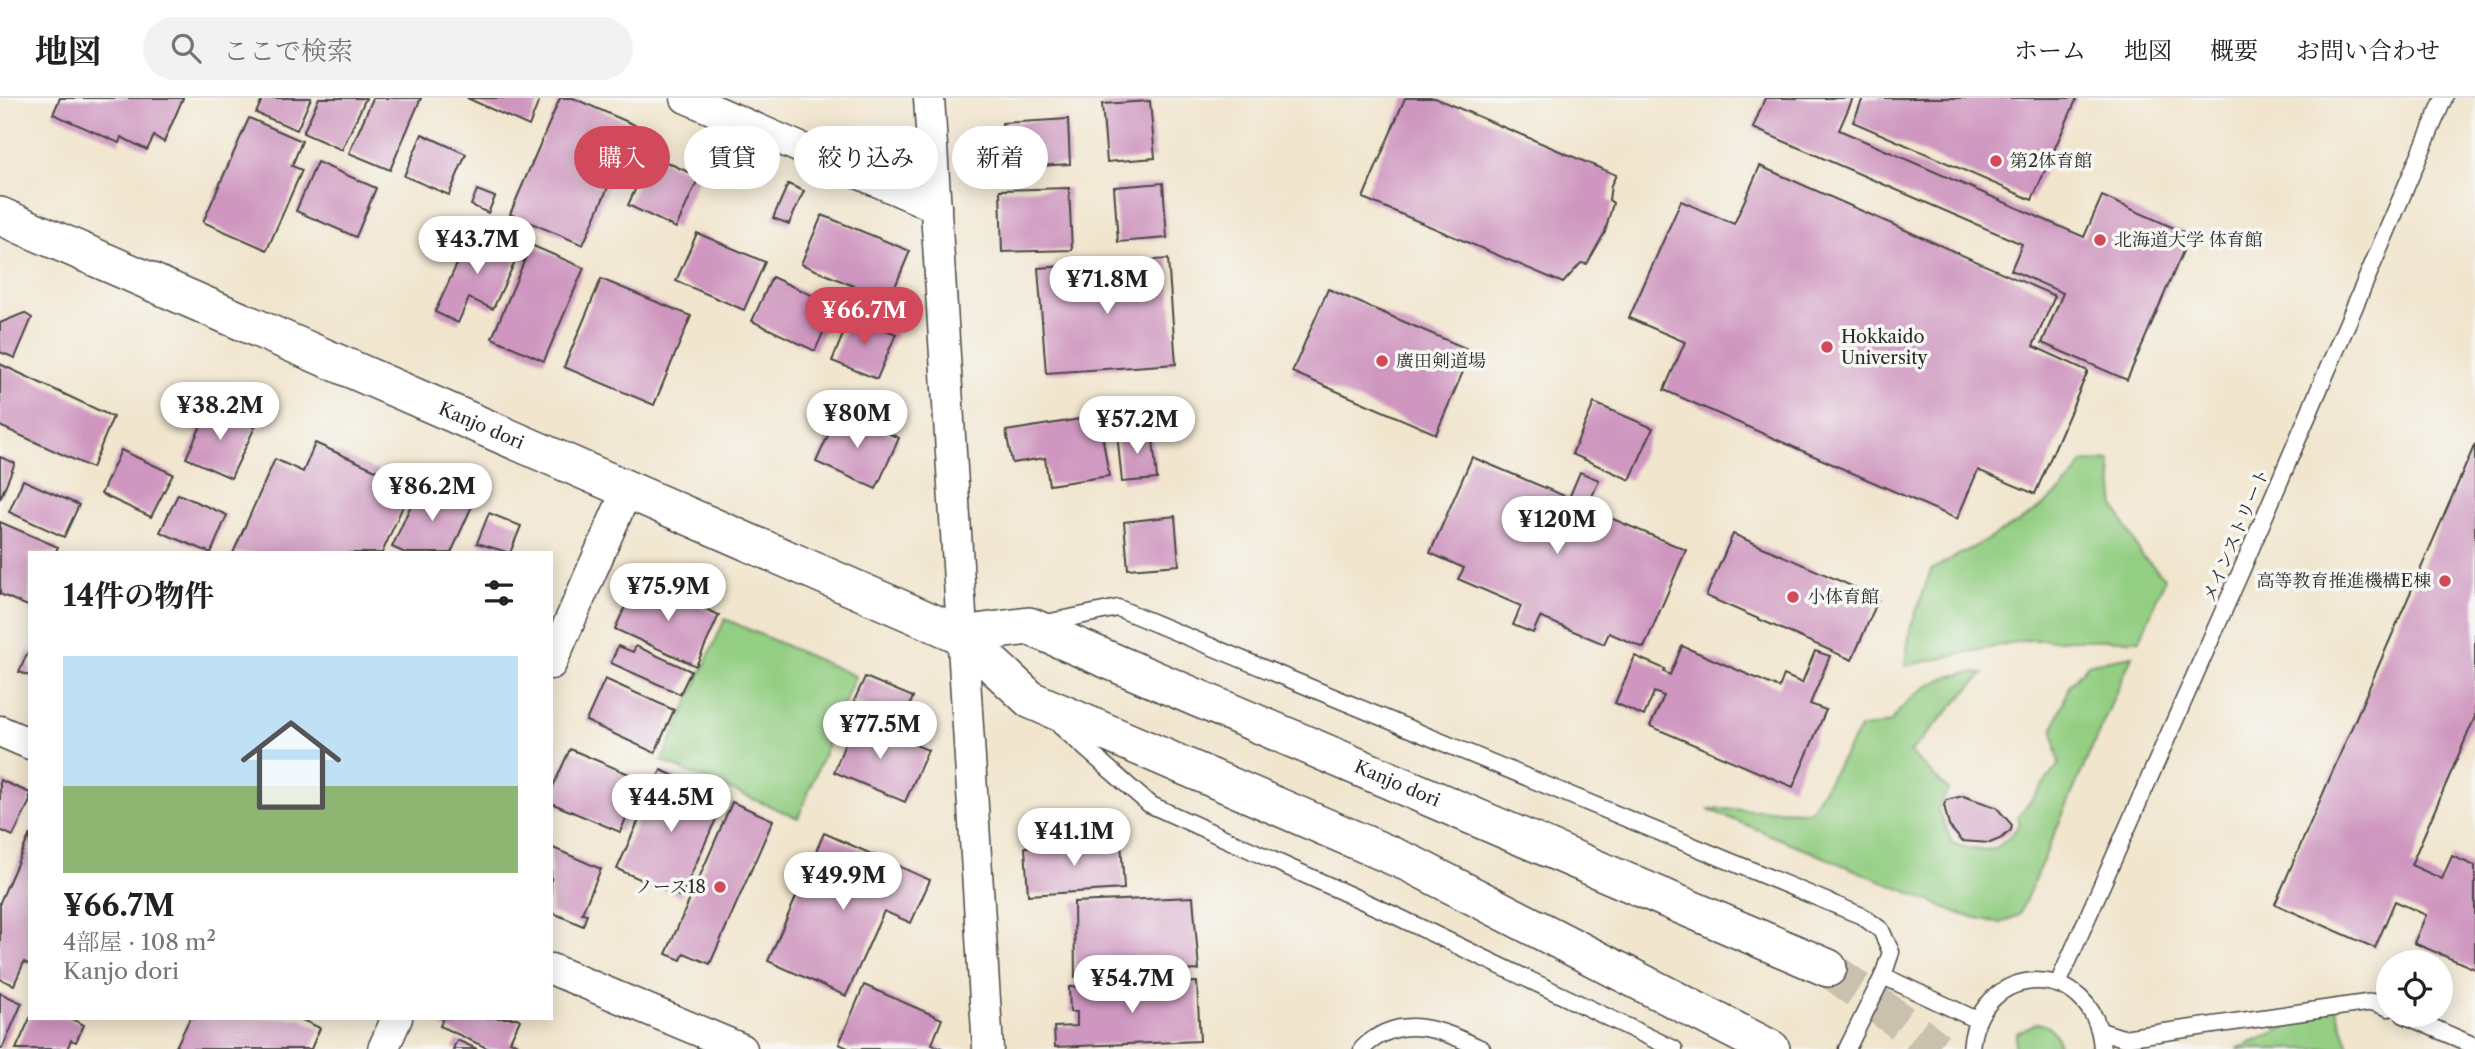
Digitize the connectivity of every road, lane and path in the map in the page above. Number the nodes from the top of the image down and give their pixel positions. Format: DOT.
graph roads {
  1 [pos="686,98"];
  2 [pos="929,98"];
  3 [pos="2444,98"];
  4 [pos="936,207"];
  5 [pos="0,216"];
  6 [pos="627,490"];
  7 [pos="1029,626"];
  8 [pos="961,635"];
  9 [pos="553,659"];
  10 [pos="1031,700"];
  11 [pos="0,731"];
  12 [pos="28,743"];
  13 [pos="1828,968"];
  14 [pos="553,970"];
  15 [pos="1883,976"];
  16 [pos="2057,984"];
  17 [pos="2376,1003"];
  18 [pos="396,1020"];
  19 [pos="1978,1020"];
  20 [pos="2431,1027"];
  21 [pos="2101,1031"];
  22 [pos="2475,1046"];
  23 [pos="383,1049"];
  24 [pos="742,1049"];
  25 [pos="988,1049"];
  26 [pos="1363,1049"];
  27 [pos="1482,1049"];
  28 [pos="1674,1049"];
  29 [pos="1771,1049"];
  30 [pos="1847,1049"];
  31 [pos="1971,1049"];
  32 [pos="2102,1049"];
  1 -- 4 [label="street"];
  2 -- 4 [label="street"];
  3 -- 16 [label="lane, メインストリート"];
  4 -- 8 [label="street"];
  5 -- 6 [label="street, Kanjo dori"];
  6 -- 8 [label="street, Kanjo dori"];
  6 -- 9 [label="street"];
  7 -- 8 [label="street"];
  7 -- 13 [label="street, Kanjo dori"];
  7 -- 15 [label="lane"];
  8 -- 10 [label="street, Kanjo dori"];
  8 -- 25 [label="street"];
  10 -- 28 [label="lane"];
  10 -- 29 [label="street, Kanjo dori"];
  11 -- 12 [label="street"];
  14 -- 24 [label="street"];
  15 -- 19 [label="lane"];
  15 -- 30 [label="lane"];
  16 -- 19 [label="lane"];
  16 -- 21 [label="lane"];
  17 -- 21 [label="lane"];
  18 -- 23 [label="street"];
  19 -- 31 [label="lane"];
  20 -- 22 [label="lane"];
  21 -- 32 [label="lane"];
  26 -- 27 [label="lane"];
}
